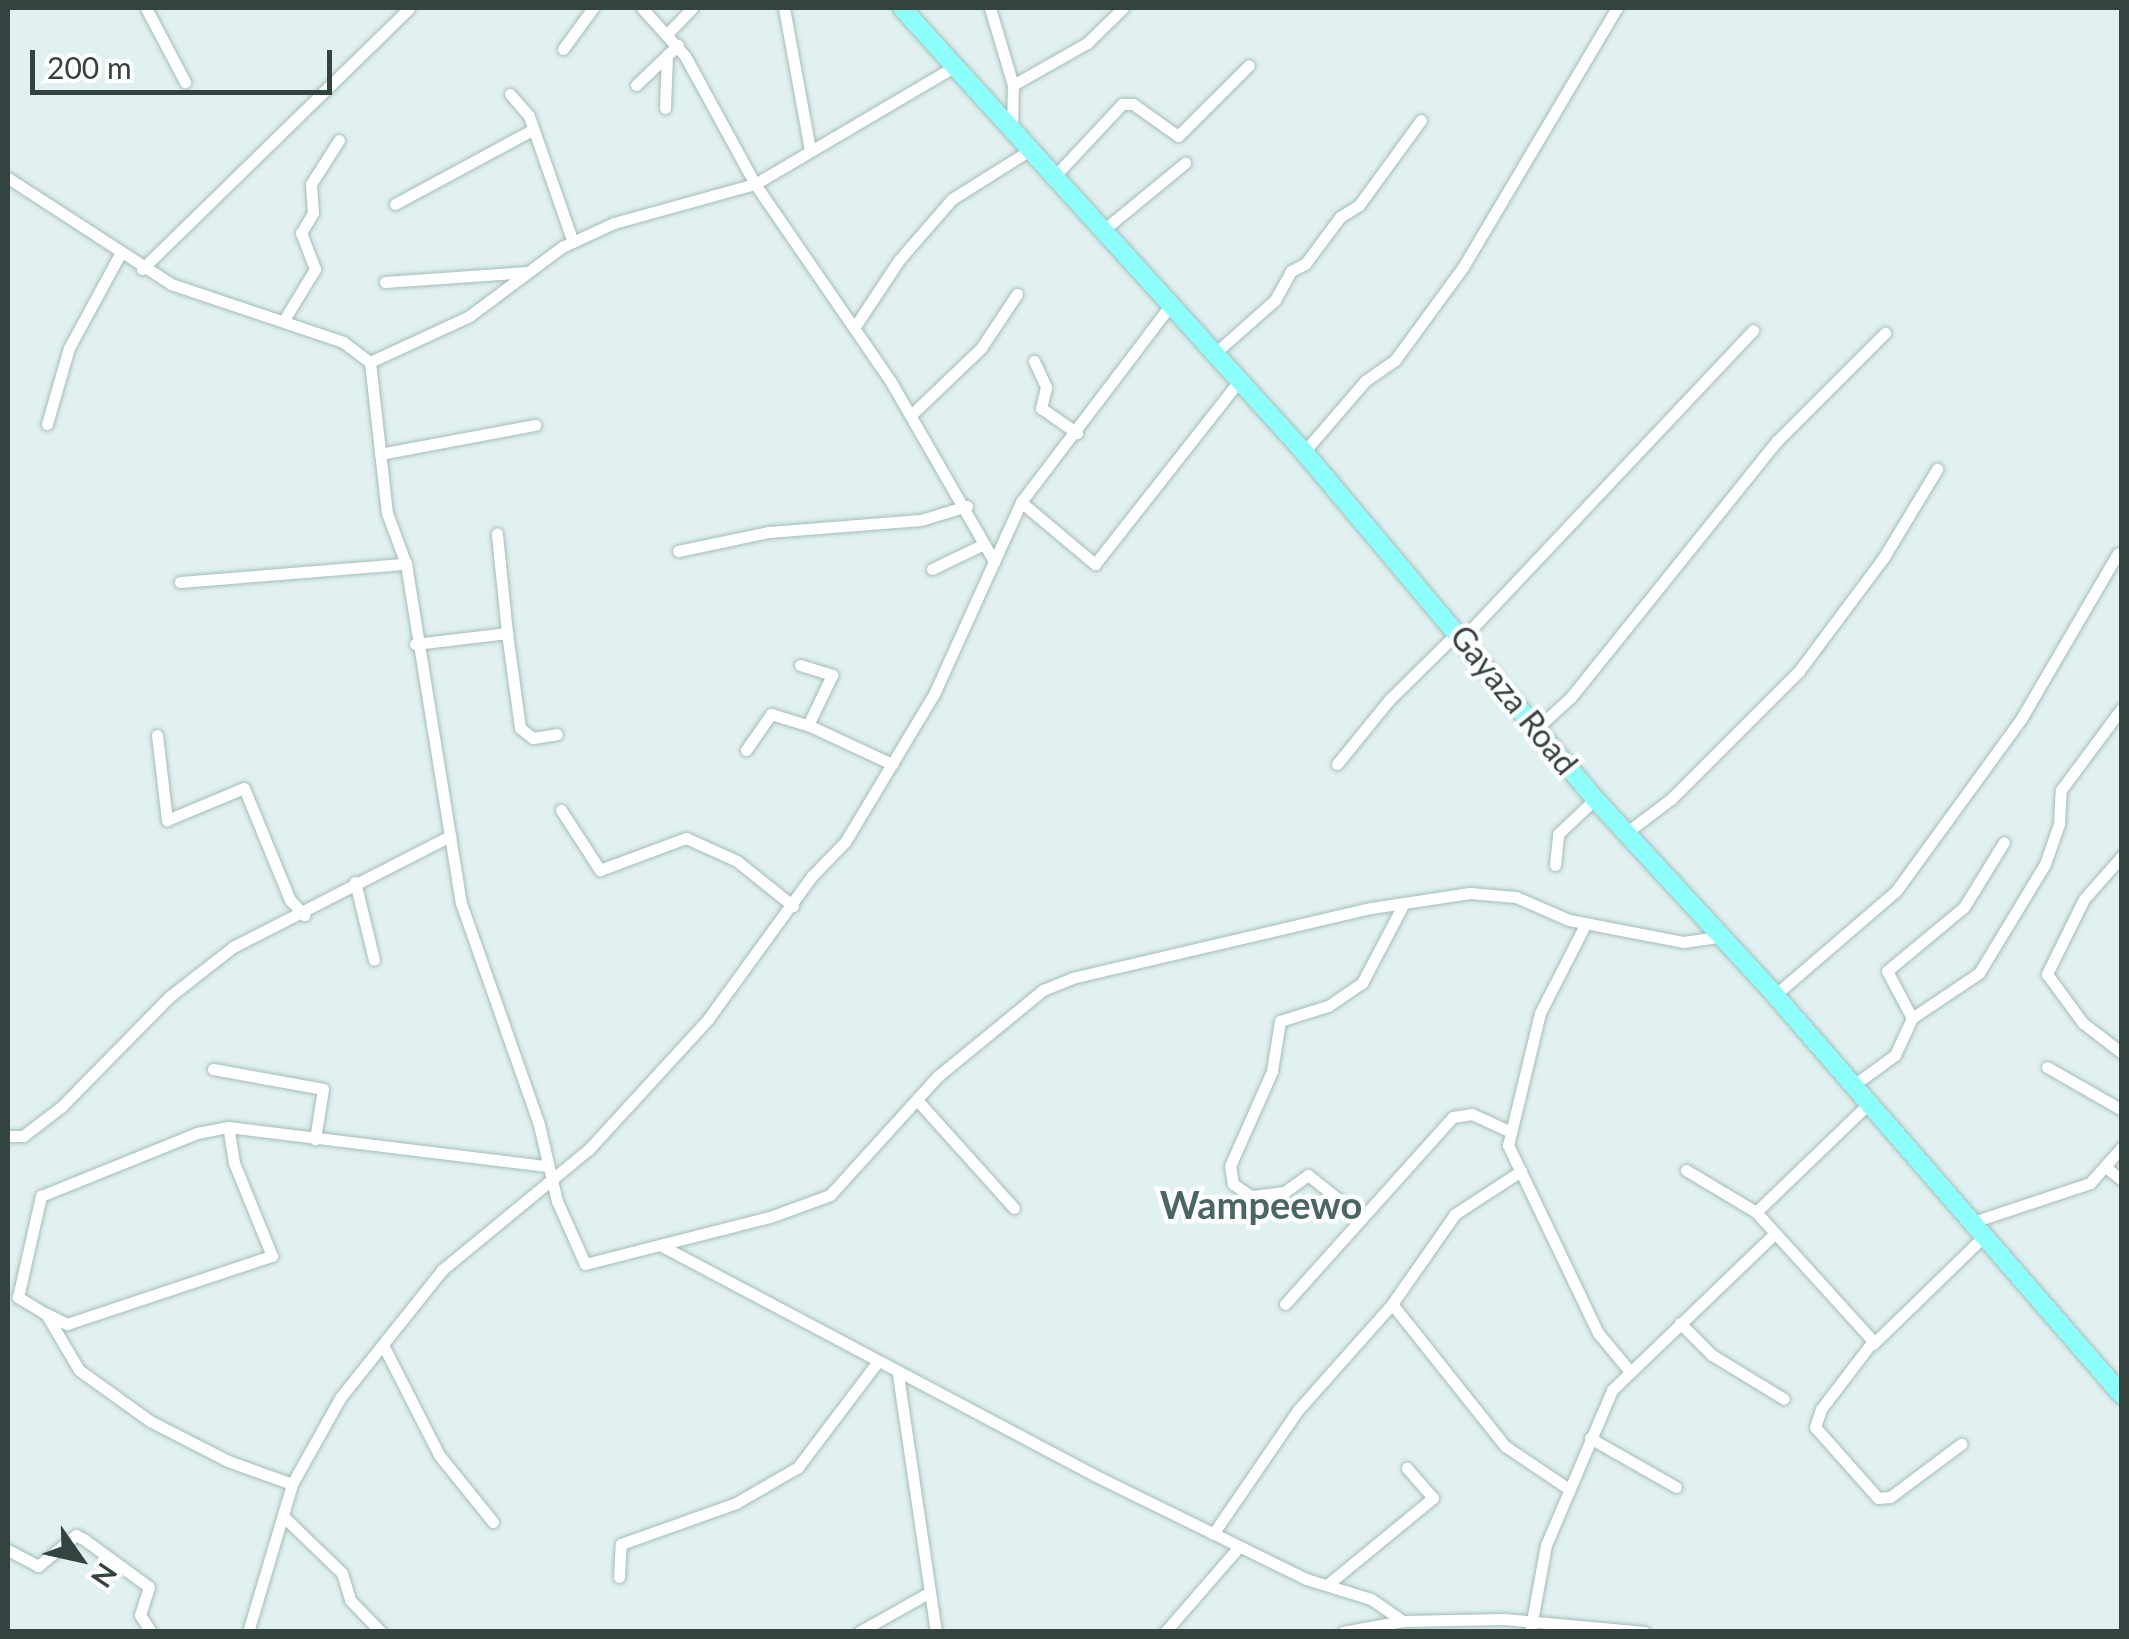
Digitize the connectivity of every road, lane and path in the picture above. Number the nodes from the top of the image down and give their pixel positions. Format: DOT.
graph roads {
  1 [pos="146,8"];
  2 [pos="409,8"];
  3 [pos="592,8"];
  4 [pos="642,8"];
  5 [pos="692,8"];
  6 [pos="784,8"];
  7 [pos="902,8"];
  8 [pos="990,8"];
  9 [pos="1123,8"];
  10 [pos="1617,8"];
  11 [pos="669,32"];
  12 [pos="678,45"];
  13 [pos="564,49"];
  14 [pos="666,54"];
  15 [pos="1249,65"];
  16 [pos="954,68"];
  17 [pos="185,82"];
  18 [pos="636,85"];
  19 [pos="1013,85"];
  20 [pos="510,94"];
  21 [pos="666,108"];
  22 [pos="1421,120"];
  23 [pos="532,130"];
  24 [pos="1012,134"];
  25 [pos="339,140"];
  26 [pos="810,149"];
  27 [pos="1028,152"];
  28 [pos="1185,163"];
  29 [pos="8,178"];
  30 [pos="1052,179"];
  31 [pos="755,184"];
  32 [pos="395,204"];
  33 [pos="1101,232"];
  34 [pos="573,242"];
  35 [pos="120,254"];
  36 [pos="142,269"];
  37 [pos="528,272"];
  38 [pos="385,282"];
  39 [pos="1017,294"];
  40 [pos="1168,308"];
  41 [pos="284,320"];
  42 [pos="854,328"];
  43 [pos="1753,330"];
  44 [pos="1886,333"];
  45 [pos="1214,354"];
  46 [pos="1034,361"];
  47 [pos="370,362"];
  48 [pos="1239,381"];
  49 [pos="911,415"];
  50 [pos="47,424"];
  51 [pos="535,425"];
  52 [pos="1077,433"];
  53 [pos="1304,452"];
  54 [pos="380,454"];
  55 [pos="1937,469"];
  56 [pos="1022,502"];
  57 [pos="968,506"];
  58 [pos="497,534"];
  59 [pos="984,544"];
  60 [pos="678,551"];
  61 [pos="2118,553"];
  62 [pos="994,561"];
  63 [pos="406,564"];
  64 [pos="932,569"];
  65 [pos="180,582"];
  66 [pos="507,632"];
  67 [pos="1461,635"];
  68 [pos="415,644"];
  69 [pos="800,665"];
  70 [pos="2122,708"];
  71 [pos="808,726"];
  72 [pos="1536,729"];
  73 [pos="557,734"];
  74 [pos="157,736"];
  75 [pos="746,750"];
  76 [pos="892,764"];
  77 [pos="1336,764"];
  78 [pos="1595,799"];
  79 [pos="561,810"];
  80 [pos="1626,833"];
  81 [pos="450,836"];
  82 [pos="2004,842"];
  83 [pos="2122,856"];
  84 [pos="1555,865"];
  85 [pos="355,882"];
  86 [pos="1404,903"];
  87 [pos="792,906"];
  88 [pos="304,915"];
  89 [pos="1586,923"];
  90 [pos="1718,937"];
  91 [pos="374,960"];
  92 [pos="1776,994"];
  93 [pos="1912,1018"];
  94 [pos="2122,1053"];
  95 [pos="2047,1068"];
  96 [pos="213,1070"];
  97 [pos="1851,1087"];
  98 [pos="917,1100"];
  99 [pos="1867,1105"];
  100 [pos="2122,1110"];
  101 [pos="228,1127"];
  102 [pos="1510,1132"];
  103 [pos="8,1136"];
  104 [pos="315,1139"];
  105 [pos="2122,1147"];
  106 [pos="545,1166"];
  107 [pos="2108,1169"];
  108 [pos="1521,1170"];
  109 [pos="1686,1170"];
  110 [pos="553,1180"];
  111 [pos="2122,1180"];
  112 [pos="1014,1208"];
  113 [pos="1756,1212"];
  114 [pos="1362,1218"];
  115 [pos="1977,1230"];
  116 [pos="1774,1234"];
  117 [pos="660,1245"];
  118 [pos="1285,1304"];
  119 [pos="1392,1304"];
  120 [pos="46,1314"];
  121 [pos="1680,1323"];
  122 [pos="1873,1344"];
  123 [pos="383,1345"];
  124 [pos="876,1364"];
  125 [pos="1628,1369"];
  126 [pos="898,1375"];
  127 [pos="2122,1396"];
  128 [pos="1784,1399"];
  129 [pos="1590,1438"];
  130 [pos="1961,1444"];
  131 [pos="1407,1468"];
  132 [pos="292,1484"];
  133 [pos="1676,1486"];
  134 [pos="1570,1488"];
  135 [pos="285,1518"];
  136 [pos="493,1522"];
  137 [pos="1213,1534"];
  138 [pos="1239,1547"];
  139 [pos="8,1550"];
  140 [pos="619,1577"];
  141 [pos="1326,1585"];
  142 [pos="930,1592"];
  143 [pos="1402,1621"];
  144 [pos="1531,1625"];
  145 [pos="1620,1630"];
  146 [pos="151,1632"];
  147 [pos="248,1632"];
  148 [pos="381,1632"];
  149 [pos="859,1632"];
  150 [pos="936,1632"];
  151 [pos="1166,1632"];
  152 [pos="1344,1632"];
  153 [pos="1644,1632"];
  1 -- 17 [label="street"];
  2 -- 36 [label="street"];
  3 -- 13 [label="street"];
  4 -- 11 [label="street"];
  5 -- 11 [label="street"];
  6 -- 26 [label="street"];
  7 -- 16 [label="main road, Gayaza Road"];
  8 -- 19 [label="street"];
  9 -- 19 [label="street"];
  10 -- 53 [label="street"];
  11 -- 12 [label="street"];
  12 -- 14 [label="street"];
  12 -- 31 [label="street"];
  14 -- 18 [label="street"];
  14 -- 21 [label="street"];
  15 -- 30 [label="street"];
  16 -- 24 [label="main road, Gayaza Road"];
  16 -- 26 [label="street"];
  19 -- 24 [label="street"];
  20 -- 23 [label="street"];
  22 -- 45 [label="street"];
  23 -- 32 [label="street"];
  23 -- 34 [label="street"];
  24 -- 27 [label="main road, Gayaza Road"];
  25 -- 41 [label="street"];
  26 -- 31 [label="street"];
  27 -- 30 [label="main road, Gayaza Road"];
  27 -- 42 [label="street"];
  28 -- 33 [label="street"];
  29 -- 35 [label="street"];
  30 -- 33 [label="main road, Gayaza Road"];
  31 -- 34 [label="street"];
  31 -- 42 [label="street"];
  33 -- 40 [label="main road, Gayaza Road"];
  34 -- 37 [label="street"];
  35 -- 36 [label="street"];
  35 -- 50 [label="street"];
  36 -- 41 [label="street"];
  37 -- 38 [label="street"];
  37 -- 47 [label="street"];
  39 -- 49 [label="street"];
  40 -- 45 [label="main road, Gayaza Road"];
  40 -- 52 [label="street"];
  41 -- 47 [label="street"];
  42 -- 49 [label="street"];
  43 -- 67 [label="street"];
  44 -- 72 [label="street"];
  45 -- 48 [label="main road, Gayaza Road"];
  46 -- 52 [label="street"];
  47 -- 54 [label="street"];
  48 -- 53 [label="main road, Gayaza Road"];
  48 -- 56 [label="street"];
  49 -- 57 [label="street"];
  51 -- 54 [label="street"];
  52 -- 56 [label="street"];
  53 -- 67 [label="main road, Gayaza Road"];
  54 -- 63 [label="street"];
  55 -- 80 [label="street"];
  56 -- 62 [label="street"];
  57 -- 59 [label="street"];
  57 -- 60 [label="street"];
  58 -- 66 [label="street"];
  59 -- 62 [label="street"];
  59 -- 64 [label="street"];
  61 -- 92 [label="street"];
  62 -- 76 [label="street"];
  63 -- 65 [label="street"];
  63 -- 68 [label="street"];
  66 -- 68 [label="street"];
  66 -- 73 [label="street"];
  67 -- 72 [label="main road, Gayaza Road"];
  67 -- 77 [label="street"];
  68 -- 81 [label="street"];
  69 -- 71 [label="street"];
  70 -- 93 [label="street"];
  71 -- 75 [label="street"];
  71 -- 76 [label="street"];
  72 -- 78 [label="main road, Gayaza Road"];
  74 -- 88 [label="street"];
  76 -- 87 [label="street"];
  78 -- 80 [label="main road, Gayaza Road"];
  78 -- 84 [label="street"];
  79 -- 87 [label="street"];
  80 -- 90 [label="main road, Gayaza Road"];
  81 -- 85 [label="street"];
  81 -- 106 [label="street"];
  82 -- 93 [label="street"];
  83 -- 94 [label="street"];
  85 -- 88 [label="street"];
  85 -- 91 [label="street"];
  86 -- 89 [label="street"];
  86 -- 98 [label="street"];
  86 -- 114 [label="street"];
  87 -- 110 [label="street"];
  88 -- 103 [label="street"];
  89 -- 90 [label="street"];
  89 -- 102 [label="street"];
  90 -- 92 [label="main road, Gayaza Road"];
  92 -- 97 [label="main road, Gayaza Road"];
  93 -- 97 [label="street"];
  95 -- 100 [label="street"];
  96 -- 104 [label="street"];
  97 -- 99 [label="main road, Gayaza Road"];
  98 -- 112 [label="street"];
  98 -- 117 [label="street"];
  99 -- 113 [label="street"];
  99 -- 115 [label="main road, Gayaza Road"];
  101 -- 104 [label="street"];
  101 -- 120 [label="street"];
  101 -- 120 [label="street"];
  102 -- 108 [label="street"];
  102 -- 114 [label="street"];
  104 -- 106 [label="street"];
  105 -- 107 [label="street"];
  106 -- 110 [label="street"];
  107 -- 111 [label="street"];
  107 -- 115 [label="street"];
  108 -- 119 [label="street"];
  108 -- 125 [label="street"];
  109 -- 113 [label="street"];
  110 -- 117 [label="street"];
  110 -- 123 [label="street"];
  113 -- 116 [label="street"];
  114 -- 118 [label="street"];
  115 -- 122 [label="street"];
  115 -- 127 [label="main road, Gayaza Road"];
  116 -- 121 [label="street"];
  116 -- 122 [label="street"];
  117 -- 124 [label="street"];
  119 -- 134 [label="street"];
  119 -- 137 [label="street"];
  120 -- 132 [label="street"];
  121 -- 125 [label="street"];
  121 -- 128 [label="street"];
  122 -- 130 [label="street"];
  123 -- 132 [label="street"];
  123 -- 136 [label="street"];
  124 -- 126 [label="street"];
  124 -- 140 [label="street"];
  125 -- 129 [label="street"];
  126 -- 137 [label="street"];
  126 -- 142 [label="street"];
  129 -- 133 [label="street"];
  129 -- 134 [label="street"];
  131 -- 141 [label="street"];
  132 -- 135 [label="street"];
  134 -- 144 [label="street"];
  135 -- 147 [label="street"];
  135 -- 148 [label="street"];
  137 -- 138 [label="street"];
  138 -- 141 [label="street"];
  138 -- 151 [label="street"];
  139 -- 146 [label="street"];
  141 -- 143 [label="street"];
  142 -- 149 [label="street"];
  142 -- 150 [label="street"];
  143 -- 144 [label="street"];
  143 -- 152 [label="street"];
  144 -- 145 [label="street"];
  145 -- 153 [label="street"];
}
